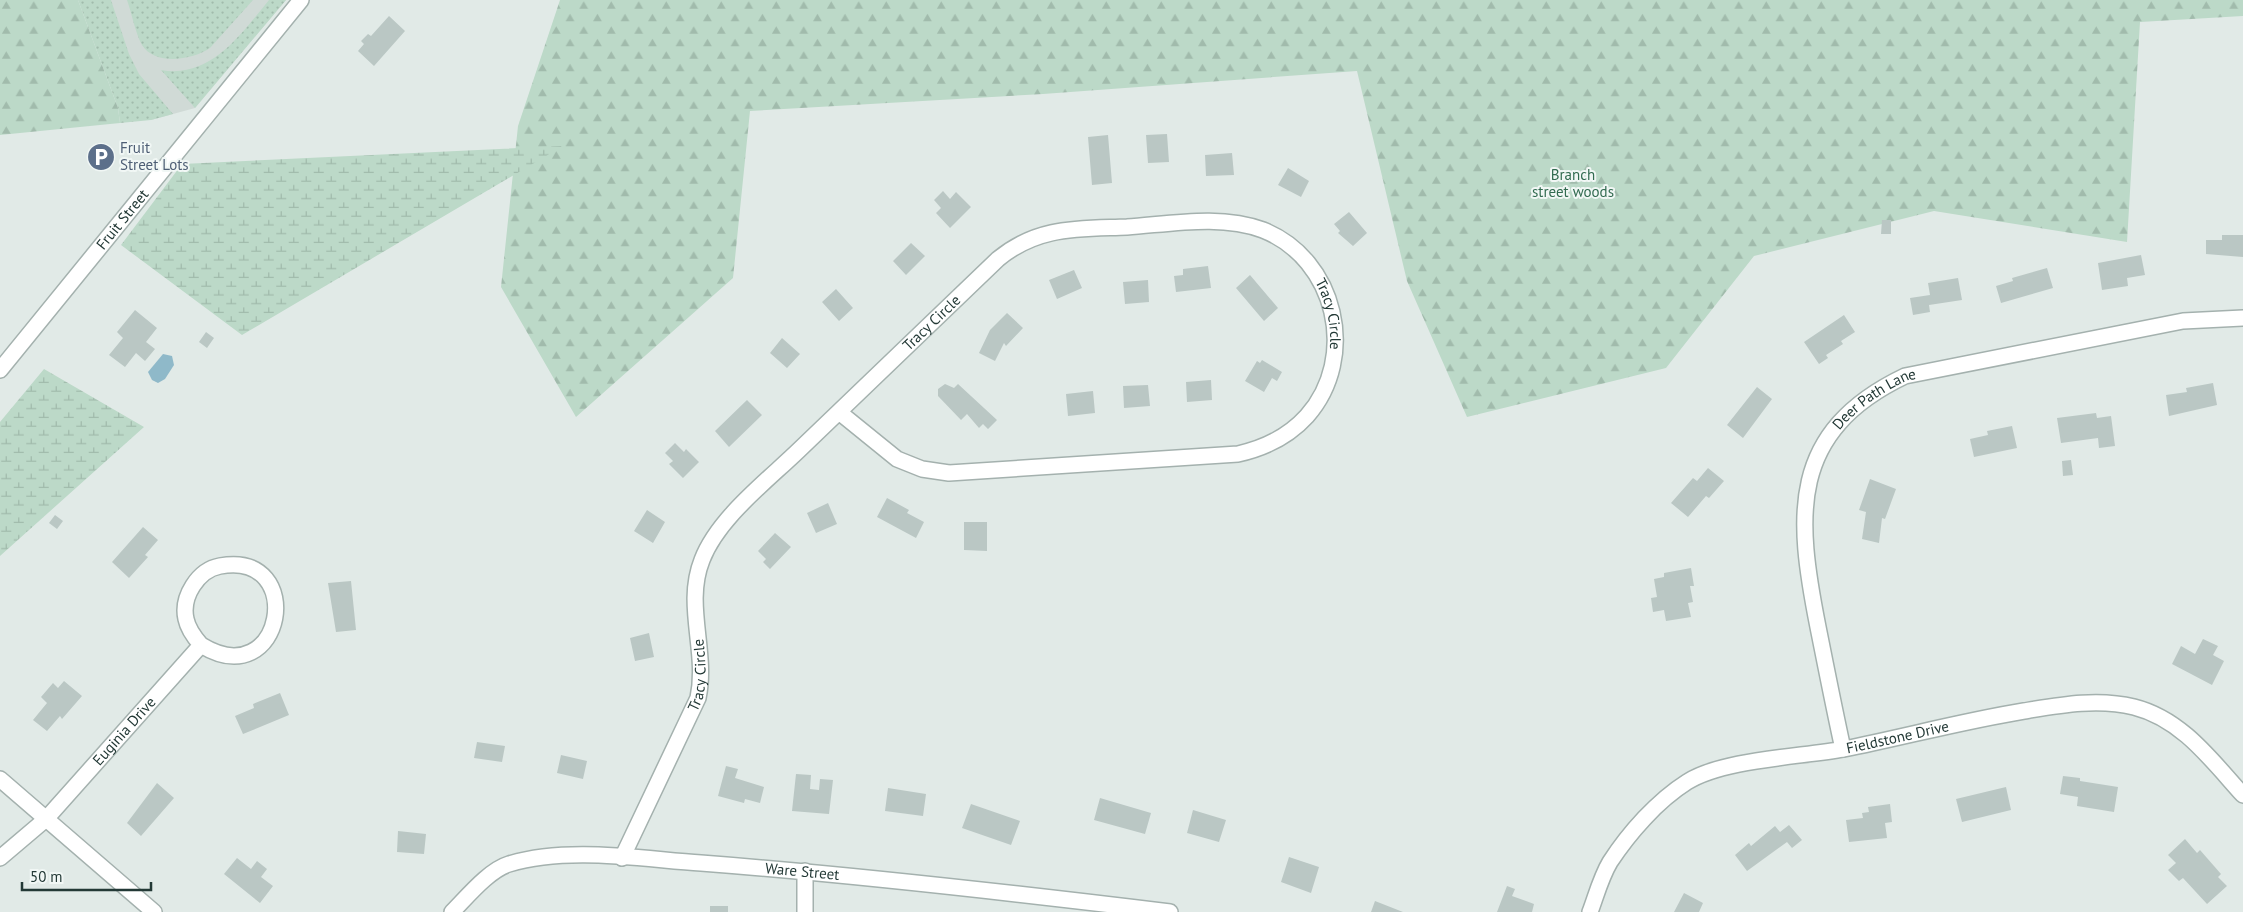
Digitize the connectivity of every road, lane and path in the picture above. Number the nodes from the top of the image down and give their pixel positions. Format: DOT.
graph roads {
  1 [pos="301,0"];
  2 [pos="2243,318"];
  3 [pos="0,370"];
  4 [pos="839,412"];
  5 [pos="201,645"];
  6 [pos="1843,749"];
  7 [pos="0,778"];
  8 [pos="2243,795"];
  9 [pos="46,819"];
  10 [pos="0,858"];
  11 [pos="622,858"];
  12 [pos="805,871"];
  13 [pos="154,912"];
  14 [pos="452,912"];
  15 [pos="805,912"];
  16 [pos="1170,912"];
  17 [pos="1590,912"];
  1 -- 3 [label="street, Fruit Street"];
  2 -- 6 [label="street, Deer Path Lane"];
  4 -- 4 [label="street, Tracy Circle"];
  4 -- 11 [label="street, Tracy Circle"];
  5 -- 5 [label="street"];
  5 -- 9 [label="street, Euginia Drive"];
  6 -- 8 [label="street, Fieldstone Drive"];
  6 -- 17 [label="street, Fieldstone Drive"];
  7 -- 9 [label="street"];
  9 -- 10 [label="street, Euginia Drive"];
  9 -- 13 [label="street"];
  11 -- 12 [label="street, Ware Street"];
  11 -- 14 [label="street, Ware Street"];
  12 -- 15 [label="street"];
  12 -- 16 [label="street, Ware Street"];
}
